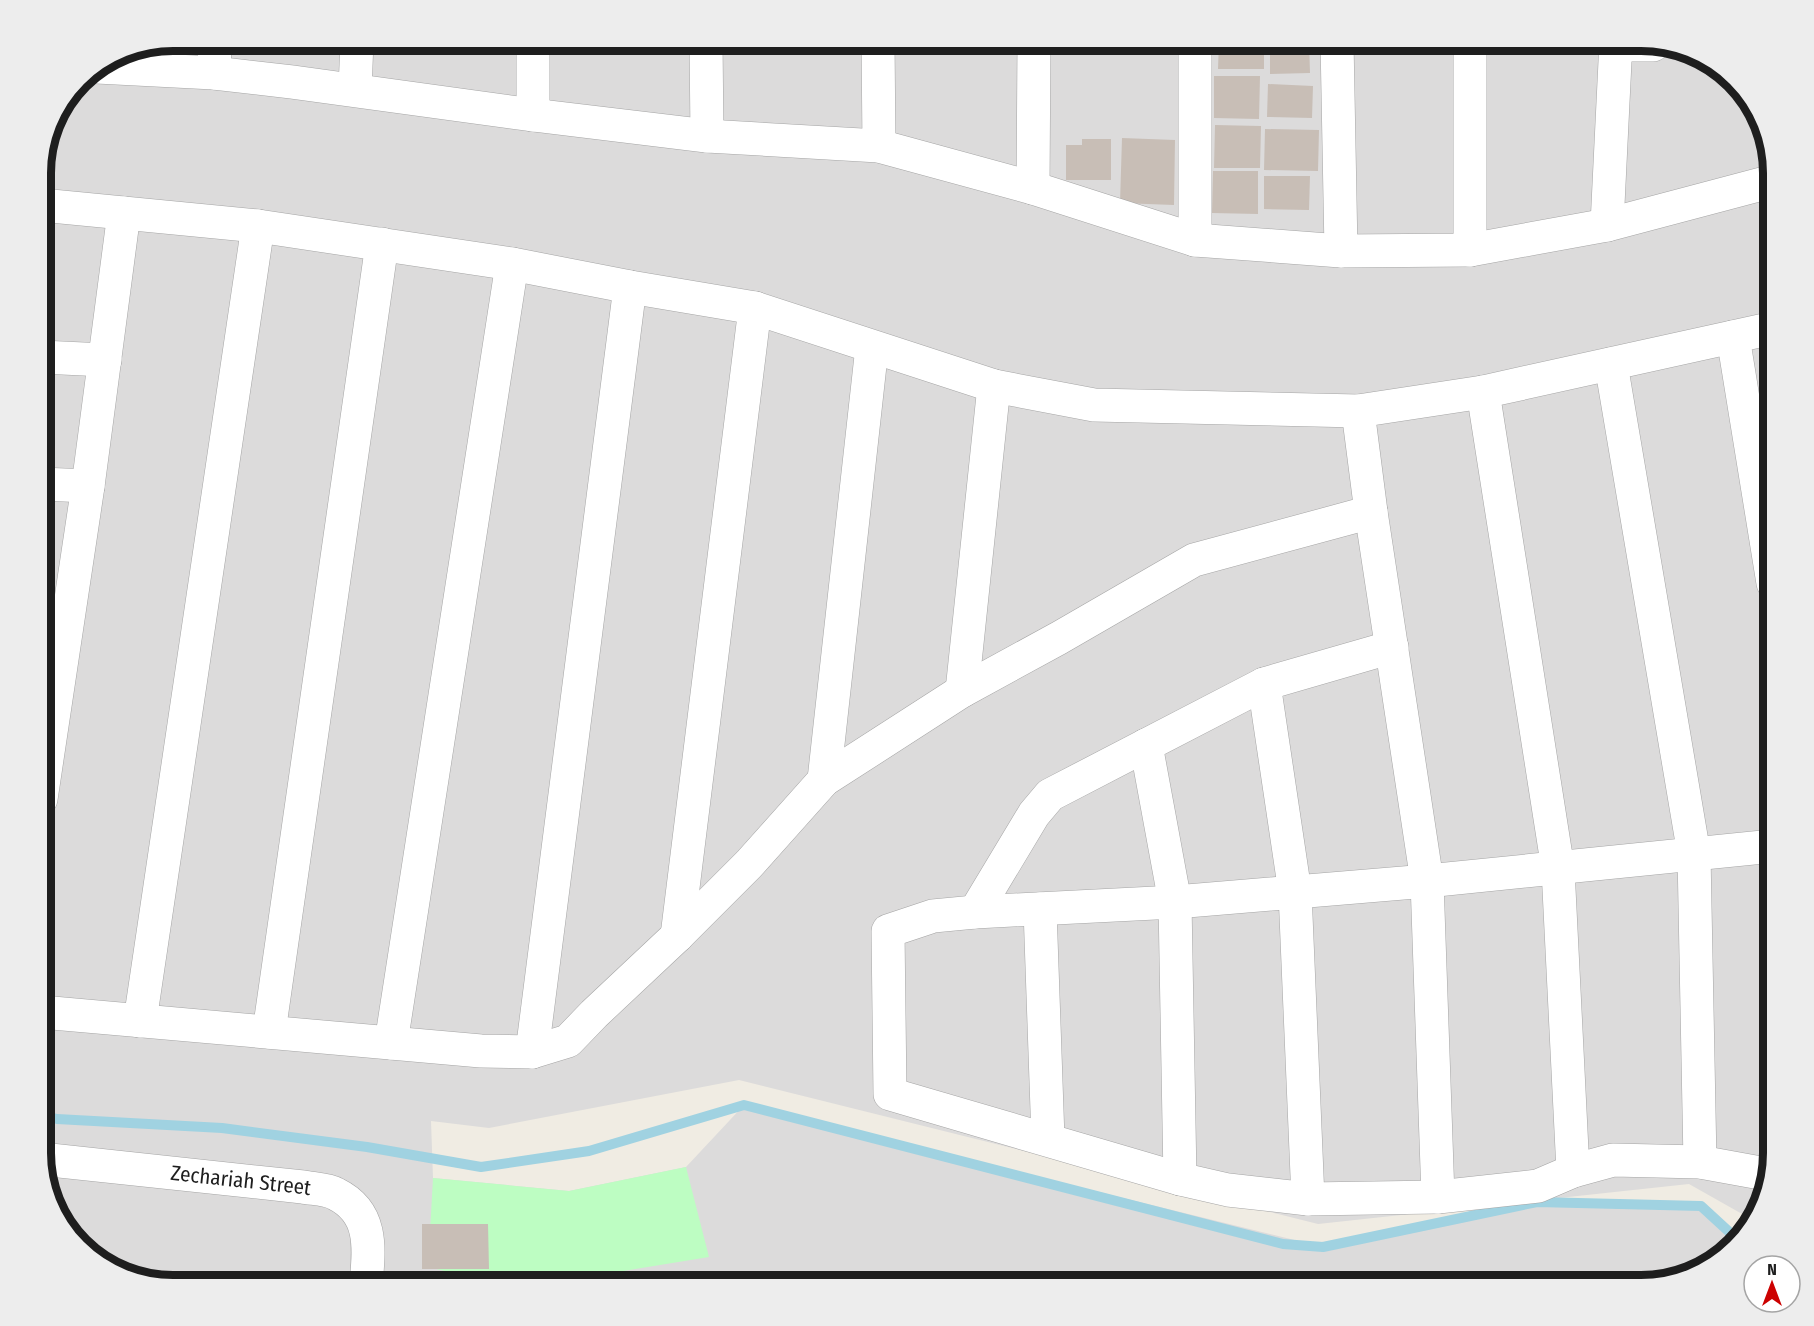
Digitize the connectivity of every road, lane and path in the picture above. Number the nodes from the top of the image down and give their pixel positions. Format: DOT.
graph roads {
  1 [pos="215,51"];
  2 [pos="357,51"];
  3 [pos="533,51"];
  4 [pos="706,51"];
  5 [pos="878,51"];
  6 [pos="1034,51"];
  7 [pos="1195,51"];
  8 [pos="1337,51"];
  9 [pos="1470,51"];
  10 [pos="1616,51"];
  11 [pos="111,68"];
  12 [pos="214,73"];
  13 [pos="355,90"];
  14 [pos="533,116"];
  15 [pos="707,136"];
  16 [pos="879,146"];
  17 [pos="1763,184"];
  18 [pos="1033,188"];
  19 [pos="51,207"];
  20 [pos="124,213"];
  21 [pos="1606,225"];
  22 [pos="258,226"];
  23 [pos="1196,240"];
  24 [pos="382,244"];
  25 [pos="1470,250"];
  26 [pos="1341,251"];
  27 [pos="512,264"];
  28 [pos="630,287"];
  29 [pos="755,308"];
  30 [pos="1763,330"];
  31 [pos="1733,337"];
  32 [pos="872,347"];
  33 [pos="51,357"];
  34 [pos="105,360"];
  35 [pos="1611,364"];
  36 [pos="993,386"];
  37 [pos="1483,392"];
  38 [pos="1358,411"];
  39 [pos="51,484"];
  40 [pos="88,486"];
  41 [pos="1371,512"];
  42 [pos="1763,522"];
  43 [pos="1392,647"];
  44 [pos="1264,684"];
  45 [pos="962,691"];
  46 [pos="51,732"];
  47 [pos="1146,745"];
  48 [pos="824,780"];
  49 [pos="1763,847"];
  50 [pos="1694,854"];
  51 [pos="1558,869"];
  52 [pos="1427,882"];
  53 [pos="1295,892"];
  54 [pos="1175,902"];
  55 [pos="1040,909"];
  56 [pos="975,912"];
  57 [pos="677,936"];
  58 [pos="51,1013"];
  59 [pos="140,1021"];
  60 [pos="269,1032"];
  61 [pos="391,1042"];
  62 [pos="532,1052"];
  63 [pos="1048,1138"];
  64 [pos="51,1161"];
  65 [pos="1700,1162"];
  66 [pos="1573,1171"];
  67 [pos="1761,1173"];
  68 [pos="1180,1179"];
  69 [pos="1438,1197"];
  70 [pos="1308,1199"];
  71 [pos="367,1275"];
  1 -- 12 [label="street"];
  2 -- 13 [label="street"];
  3 -- 14 [label="street"];
  4 -- 15 [label="street"];
  5 -- 16 [label="street"];
  6 -- 18 [label="street"];
  7 -- 23 [label="street"];
  8 -- 26 [label="street"];
  9 -- 25 [label="street"];
  10 -- 21 [label="street"];
  11 -- 12 [label="street"];
  12 -- 13 [label="street"];
  13 -- 14 [label="street"];
  14 -- 15 [label="street"];
  15 -- 16 [label="street"];
  16 -- 18 [label="street"];
  17 -- 21 [label="street"];
  18 -- 23 [label="street"];
  19 -- 20 [label="street"];
  20 -- 22 [label="street"];
  20 -- 34 [label="street"];
  21 -- 25 [label="street"];
  22 -- 24 [label="street"];
  22 -- 59 [label="street"];
  23 -- 26 [label="street"];
  24 -- 27 [label="street"];
  24 -- 60 [label="street"];
  25 -- 26 [label="street"];
  27 -- 28 [label="street"];
  27 -- 61 [label="street"];
  28 -- 29 [label="street"];
  28 -- 62 [label="street"];
  29 -- 32 [label="street"];
  29 -- 57 [label="street"];
  30 -- 31 [label="street"];
  31 -- 35 [label="street"];
  31 -- 42 [label="street"];
  32 -- 36 [label="street"];
  32 -- 48 [label="street"];
  33 -- 34 [label="street"];
  34 -- 40 [label="street"];
  35 -- 37 [label="street"];
  35 -- 50 [label="street"];
  36 -- 38 [label="street"];
  36 -- 45 [label="street"];
  37 -- 38 [label="street"];
  37 -- 51 [label="street"];
  38 -- 41 [label="street"];
  39 -- 40 [label="street"];
  40 -- 46 [label="street"];
  41 -- 43 [label="street"];
  41 -- 45 [label="street"];
  43 -- 44 [label="street"];
  43 -- 52 [label="street"];
  44 -- 47 [label="street"];
  44 -- 53 [label="street"];
  45 -- 48 [label="street"];
  47 -- 54 [label="street"];
  47 -- 56 [label="street"];
  48 -- 57 [label="street"];
  49 -- 50 [label="street"];
  50 -- 51 [label="street"];
  50 -- 65 [label="street"];
  51 -- 52 [label="street"];
  51 -- 66 [label="street"];
  52 -- 53 [label="street"];
  52 -- 69 [label="street"];
  53 -- 54 [label="street"];
  53 -- 70 [label="street"];
  54 -- 55 [label="street"];
  54 -- 68 [label="street"];
  55 -- 56 [label="street"];
  55 -- 63 [label="street"];
  56 -- 63 [label="street"];
  57 -- 62 [label="street"];
  58 -- 59 [label="street"];
  59 -- 60 [label="street"];
  60 -- 61 [label="street"];
  61 -- 62 [label="street"];
  63 -- 68 [label="street"];
  64 -- 71 [label="street, Zechariah Street"];
  65 -- 66 [label="street"];
  65 -- 67 [label="street"];
  66 -- 69 [label="street"];
  68 -- 70 [label="street"];
  69 -- 70 [label="street"];
}
